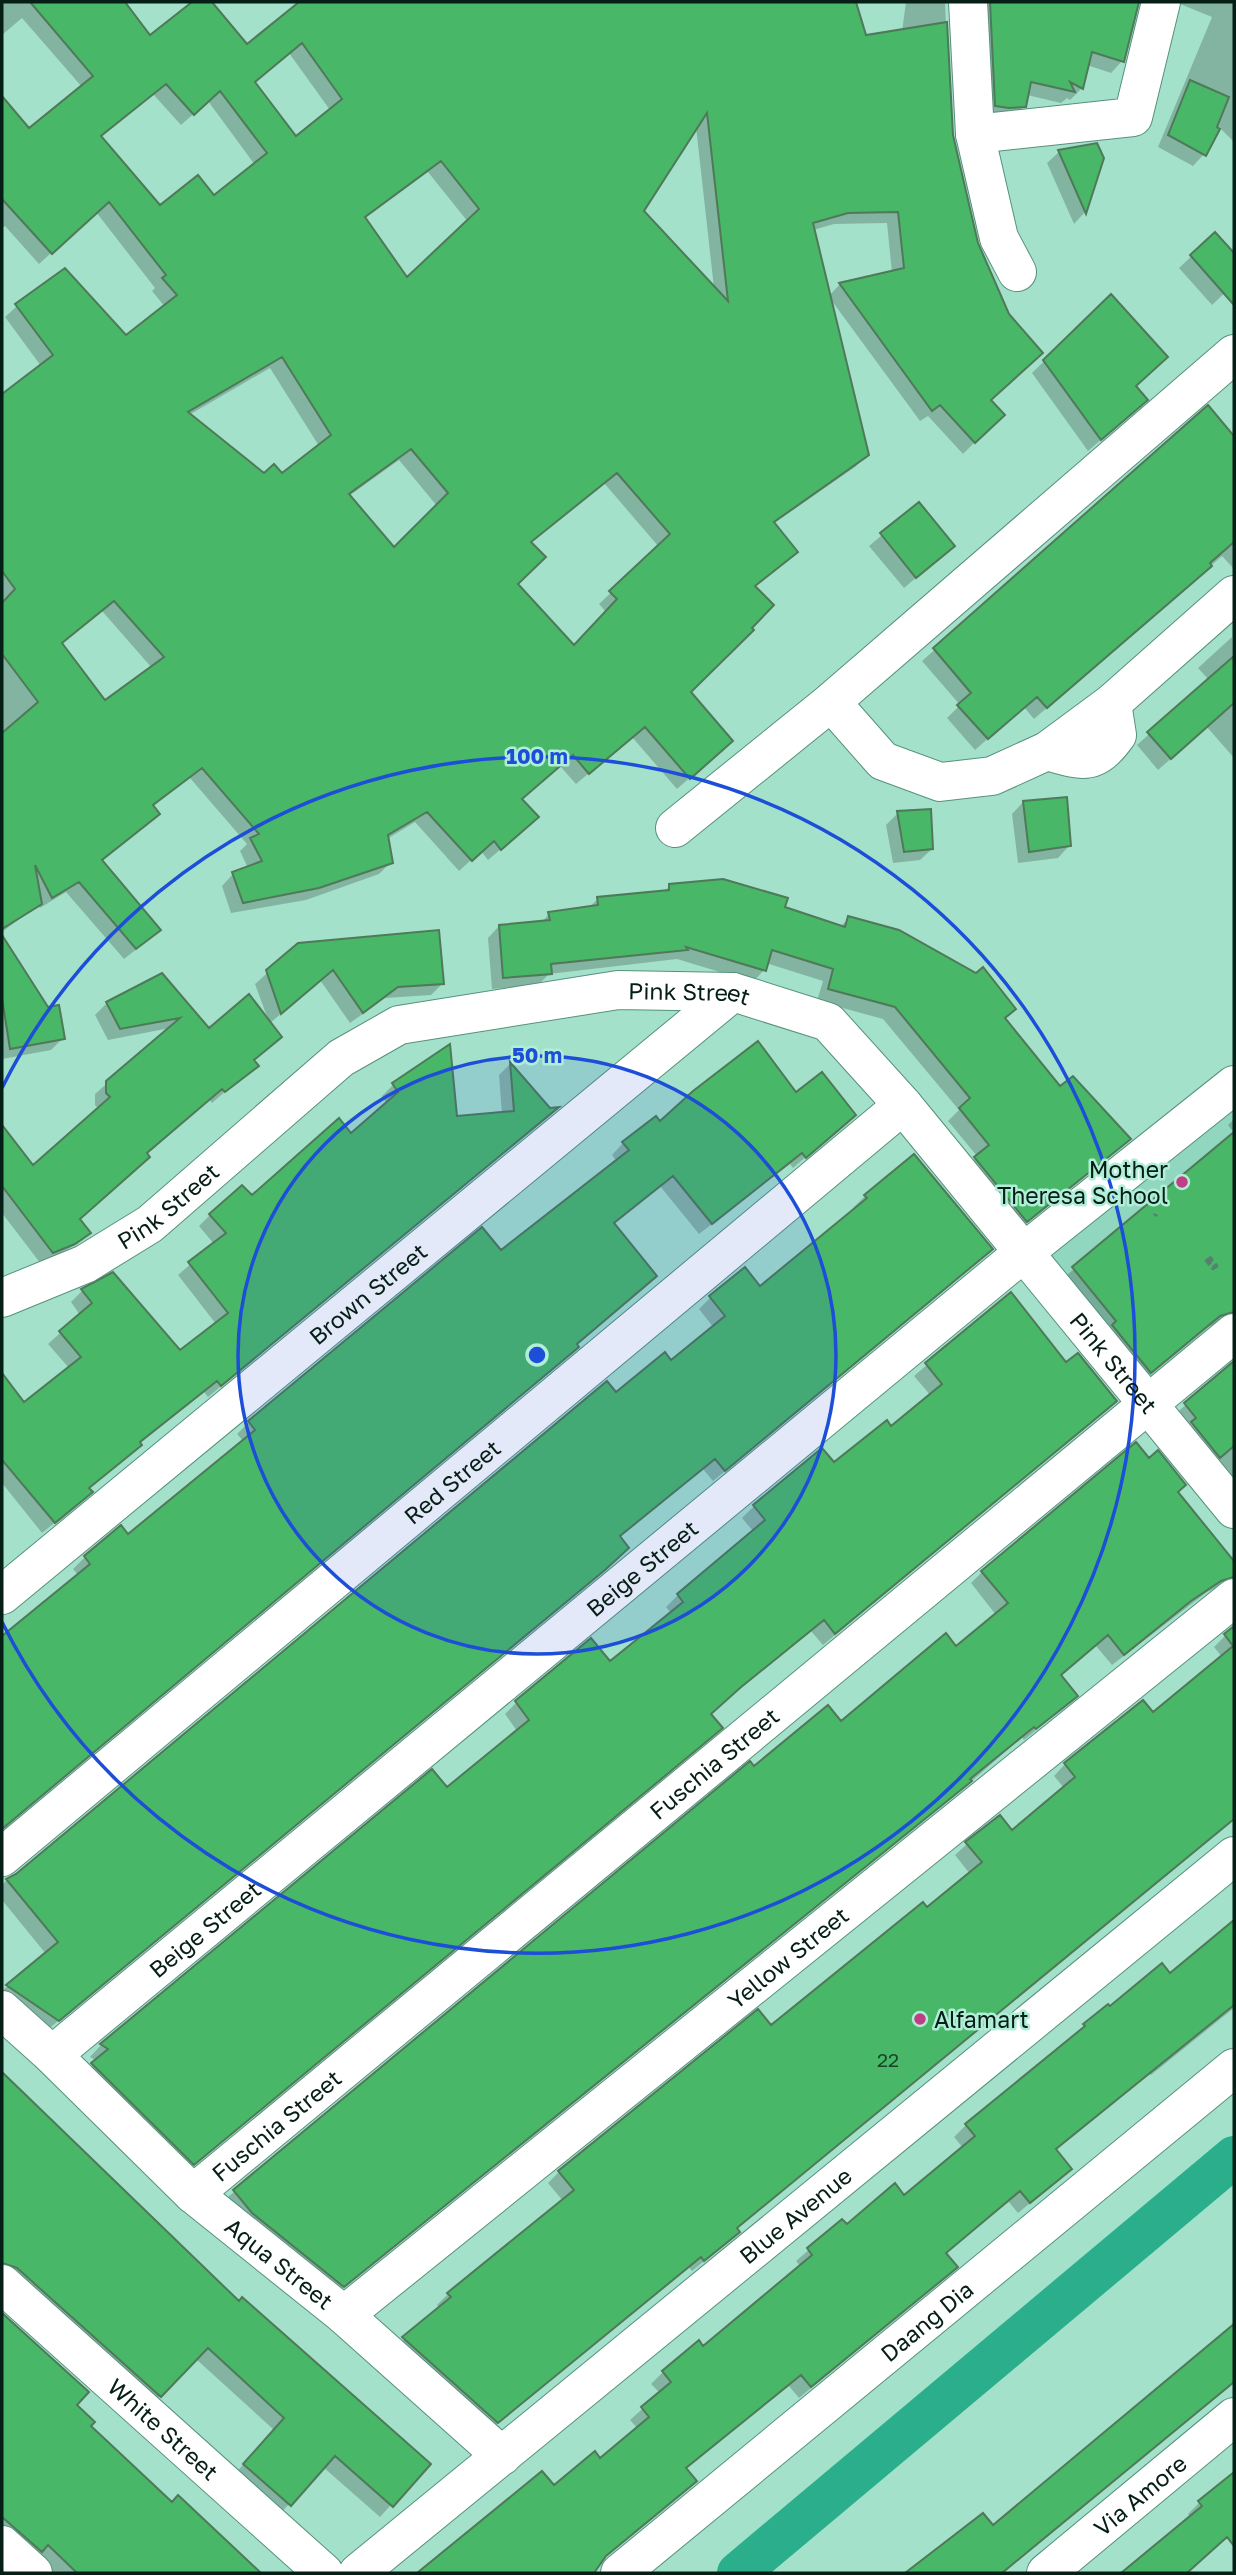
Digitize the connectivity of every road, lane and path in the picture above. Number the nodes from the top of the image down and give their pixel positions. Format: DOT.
graph roads {
  1 [pos="968,2"];
  2 [pos="1161,2"];
  3 [pos="975,134"];
  4 [pos="1017,272"];
  5 [pos="1234,354"];
  6 [pos="1232,600"];
  7 [pos="831,702"];
  8 [pos="675,828"];
  9 [pos="733,992"];
  10 [pos="1234,1086"];
  11 [pos="903,1105"];
  12 [pos="1023,1253"];
  13 [pos="2,1298"];
  14 [pos="1234,1333"];
  15 [pos="1148,1404"];
  16 [pos="1234,1509"];
  17 [pos="2,1595"];
  18 [pos="1234,1598"];
  19 [pos="1234,1856"];
  20 [pos="2,1857"];
  21 [pos="2,2010"];
  22 [pos="52,2055"];
  23 [pos="1234,2068"];
  24 [pos="193,2194"];
  25 [pos="2,2284"];
  26 [pos="344,2315"];
  27 [pos="1234,2417"];
  28 [pos="502,2456"];
  29 [pos="2,2545"];
  30 [pos="33,2573"];
  31 [pos="324,2573"];
  32 [pos="358,2573"];
  33 [pos="620,2573"];
  34 [pos="1045,2573"];
  1 -- 3 [label="street"];
  2 -- 3 [label="street"];
  3 -- 4 [label="street"];
  5 -- 7 [label="street"];
  6 -- 7 [label="street"];
  7 -- 8 [label="street"];
  9 -- 11 [label="street, Pink Street"];
  9 -- 13 [label="street, Pink Street"];
  9 -- 17 [label="street, Brown Street"];
  10 -- 12 [label="street, Beige Street"];
  11 -- 12 [label="street, Pink Street"];
  11 -- 20 [label="street, Red Street"];
  12 -- 15 [label="street, Pink Street"];
  12 -- 22 [label="street, Beige Street"];
  14 -- 15 [label="street, Fuschia Street"];
  15 -- 16 [label="street, Pink Street"];
  15 -- 24 [label="street, Fuschia Street"];
  18 -- 26 [label="street, Yellow Street"];
  19 -- 28 [label="street, Blue Avenue"];
  21 -- 22 [label="street, Aqua Street"];
  22 -- 24 [label="street, Aqua Street"];
  23 -- 33 [label="street, Daang Dia"];
  24 -- 26 [label="street, Aqua Street"];
  25 -- 31 [label="street, White Street"];
  26 -- 28 [label="street, Aqua Street"];
  27 -- 34 [label="street, Via Amore"];
  28 -- 32 [label="street, Blue Avenue"];
  29 -- 30 [label="street"];
}
